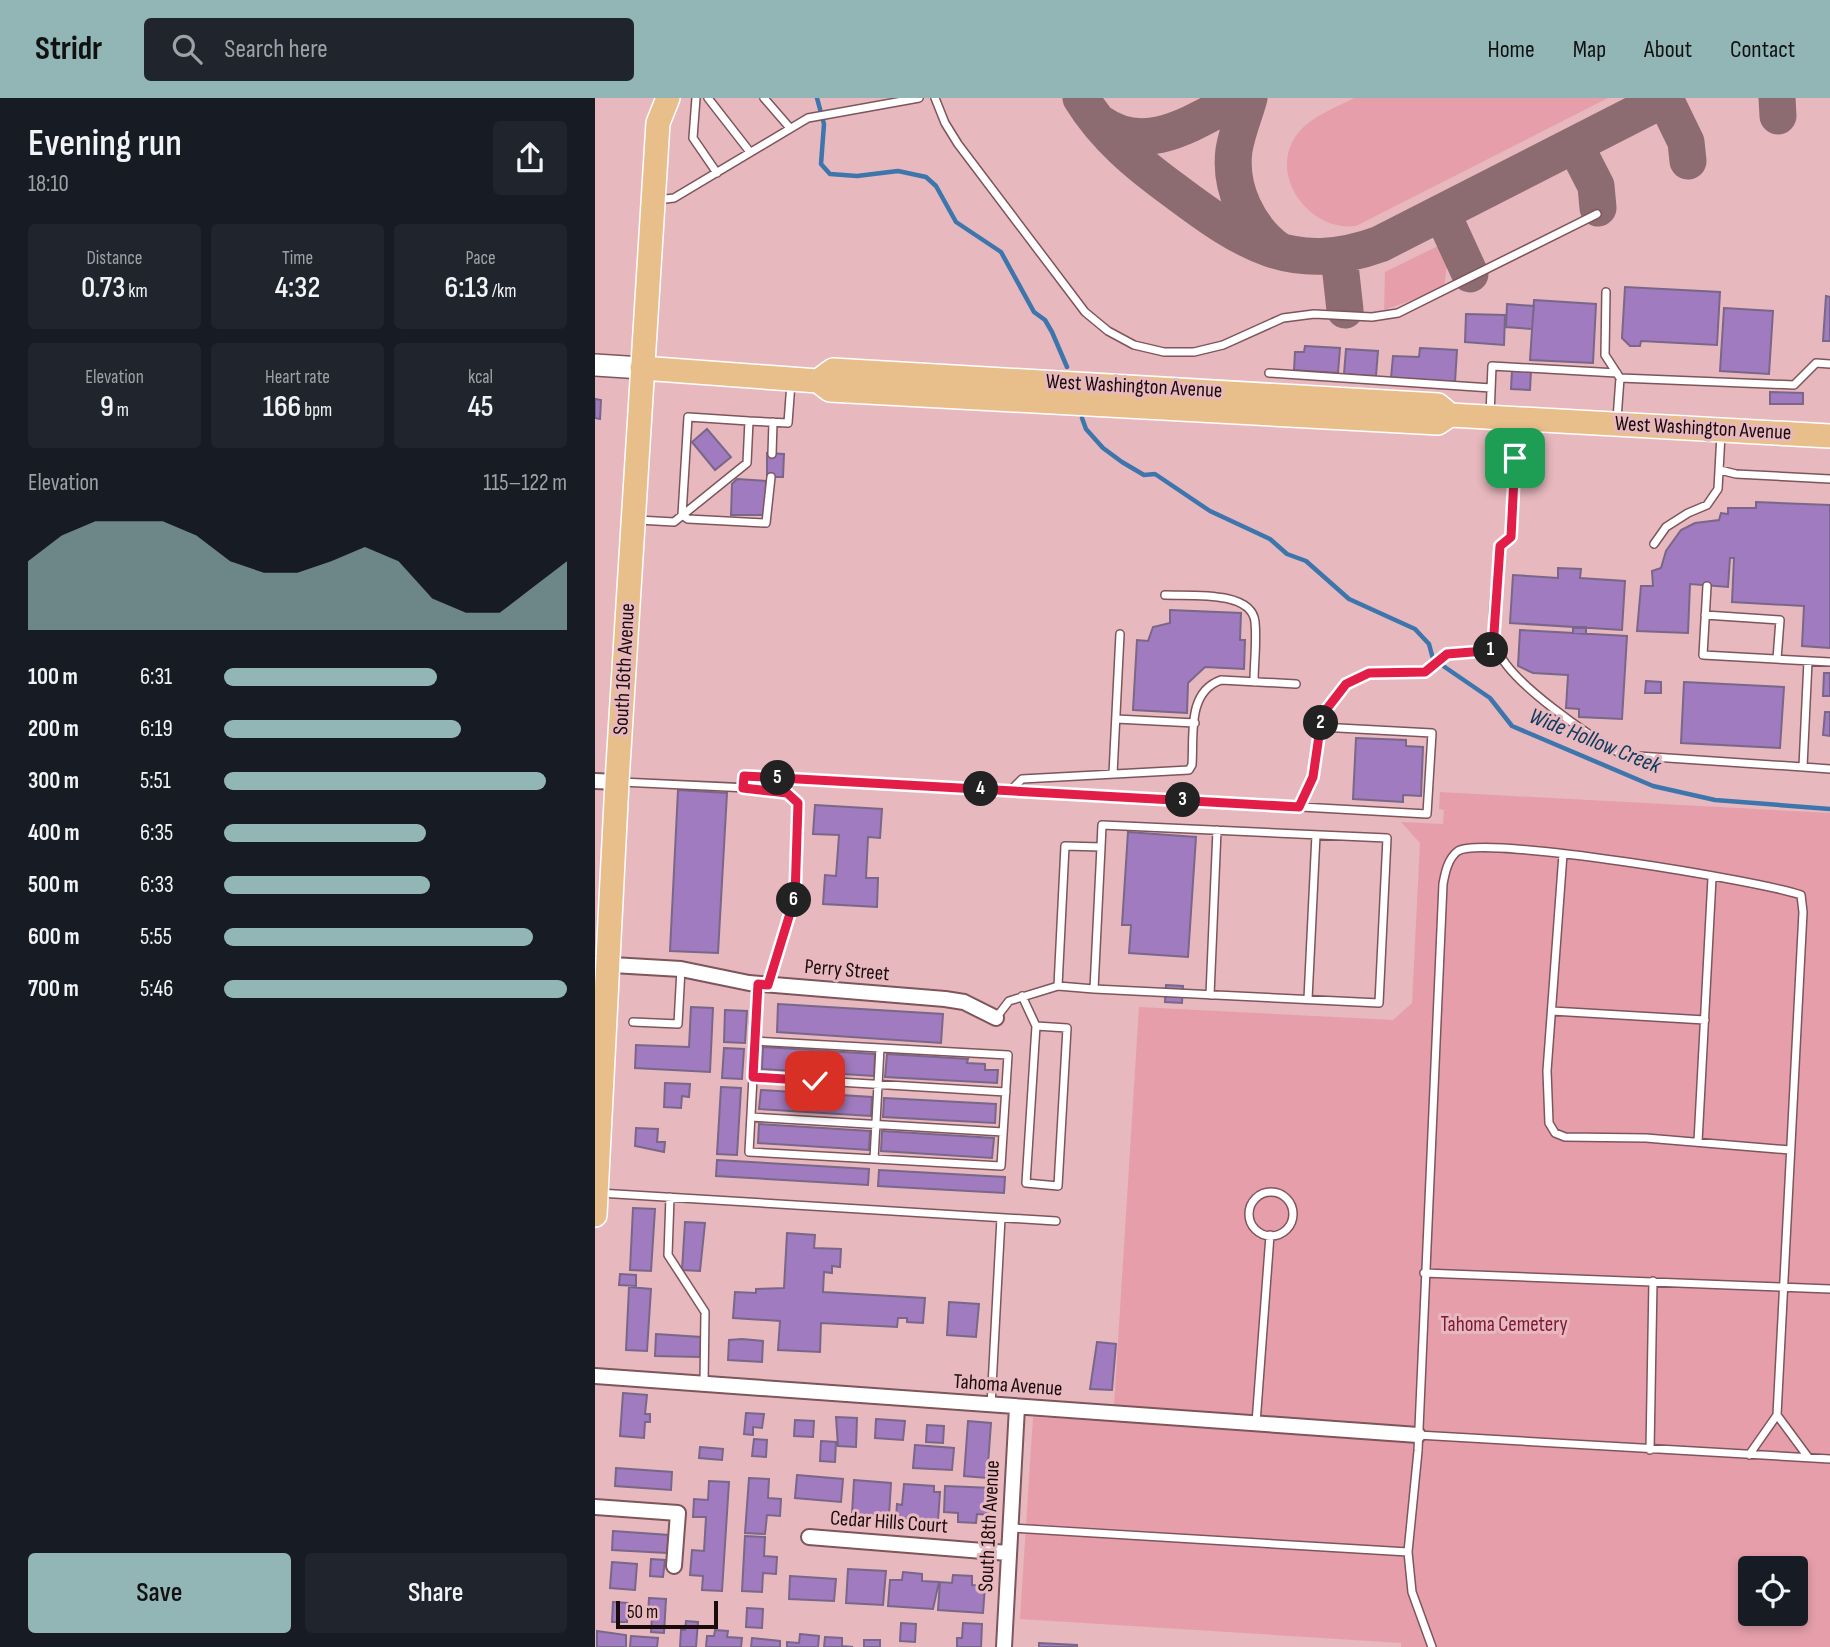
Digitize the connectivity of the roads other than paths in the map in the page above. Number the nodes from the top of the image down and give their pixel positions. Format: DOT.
graph roads {
  1 [pos="651,98"];
  2 [pos="668,98"];
  3 [pos="696,98"];
  4 [pos="708,98"];
  5 [pos="764,98"];
  6 [pos="919,98"];
  7 [pos="935,98"];
  8 [pos="658,123"];
  9 [pos="790,128"];
  10 [pos="750,152"];
  11 [pos="717,173"];
  12 [pos="653,200"];
  13 [pos="1597,214"];
  14 [pos="1606,292"];
  15 [pos="1830,364"];
  16 [pos="595,365"];
  17 [pos="642,368"];
  18 [pos="1269,373"];
  19 [pos="1618,376"];
  20 [pos="791,379"];
  21 [pos="1491,388"];
  22 [pos="1489,417"];
  23 [pos="1518,418"];
  24 [pos="749,421"];
  25 [pos="773,422"];
  26 [pos="1617,424"];
  27 [pos="1721,429"];
  28 [pos="1830,436"];
  29 [pos="772,454"];
  30 [pos="1720,470"];
  31 [pos="771,477"];
  32 [pos="1830,479"];
  33 [pos="682,515"];
  34 [pos="633,520"];
  35 [pos="1654,544"];
  36 [pos="1707,586"];
  37 [pos="1165,595"];
  38 [pos="1705,615"];
  39 [pos="1121,634"];
  40 [pos="1497,650"];
  41 [pos="1777,659"];
  42 [pos="1808,661"];
  43 [pos="1830,662"];
  44 [pos="1254,682"];
  45 [pos="1296,684"];
  46 [pos="1116,719"];
  47 [pos="1195,723"];
  48 [pos="1320,727"];
  49 [pos="1803,767"];
  50 [pos="1830,769"];
  51 [pos="1113,774"];
  52 [pos="606,781"];
  53 [pos="743,788"];
  54 [pos="1010,791"];
  55 [pos="1299,807"];
  56 [pos="1217,830"];
  57 [pos="1316,835"];
  58 [pos="1101,847"];
  59 [pos="1563,854"];
  60 [pos="1712,878"];
  61 [pos="602,964"];
  62 [pos="681,969"];
  63 [pos="763,984"];
  64 [pos="1058,986"];
  65 [pos="1094,989"];
  66 [pos="1210,995"];
  67 [pos="1022,996"];
  68 [pos="1308,999"];
  69 [pos="1552,1011"];
  70 [pos="996,1018"];
  71 [pos="1705,1020"];
  72 [pos="633,1022"];
  73 [pos="1035,1026"];
  74 [pos="755,1041"];
  75 [pos="880,1048"];
  76 [pos="753,1077"];
  77 [pos="878,1084"];
  78 [pos="1006,1092"];
  79 [pos="751,1117"];
  80 [pos="876,1124"];
  81 [pos="1003,1132"];
  82 [pos="1698,1142"];
  83 [pos="1790,1150"];
  84 [pos="874,1159"];
  85 [pos="670,1197"];
  86 [pos="595,1200"];
  87 [pos="1002,1218"];
  88 [pos="1056,1222"];
  89 [pos="1270,1235"];
  90 [pos="1424,1273"];
  91 [pos="1653,1282"];
  92 [pos="1783,1286"];
  93 [pos="1830,1289"];
  94 [pos="595,1376"];
  95 [pos="704,1384"];
  96 [pos="991,1405"];
  97 [pos="1017,1406"];
  98 [pos="1777,1415"];
  99 [pos="1256,1424"];
  100 [pos="1418,1436"];
  101 [pos="1650,1450"];
  102 [pos="1749,1455"];
  103 [pos="1808,1458"];
  104 [pos="1830,1459"];
  105 [pos="595,1507"];
  106 [pos="1010,1528"];
  107 [pos="809,1537"];
  108 [pos="1408,1552"];
  109 [pos="1008,1553"];
  110 [pos="674,1566"];
  111 [pos="1004,1647"];
  112 [pos="1432,1647"];
  1 -- 8 [label="main road, South 16th Avenue"];
  2 -- 8 [label="main road, South 16th Avenue"];
  3 -- 11 [label="lane"];
  4 -- 10 [label="lane"];
  5 -- 9 [label="lane"];
  6 -- 9 [label="lane"];
  7 -- 13 [label="lane"];
  8 -- 12 [label="main road, South 16th Avenue"];
  9 -- 10 [label="lane"];
  10 -- 11 [label="lane"];
  11 -- 12 [label="lane"];
  12 -- 17 [label="main road, South 16th Avenue"];
  14 -- 19 [label="lane"];
  15 -- 19 [label="lane"];
  16 -- 17 [label="main road, West Washington Avenue"];
  17 -- 20 [label="main road, West Washington Avenue"];
  17 -- 34 [label="main road, South 16th Avenue"];
  18 -- 21 [label="lane"];
  19 -- 21 [label="lane"];
  19 -- 26 [label="lane"];
  20 -- 22 [label="main road, West Washington Avenue"];
  20 -- 25 [label="lane"];
  21 -- 22 [label="lane"];
  22 -- 23 [label="main road, West Washington Avenue"];
  23 -- 26 [label="main road, West Washington Avenue"];
  23 -- 40 [label="lane"];
  24 -- 25 [label="lane"];
  24 -- 33 [label="lane"];
  24 -- 33 [label="lane"];
  25 -- 29 [label="lane"];
  26 -- 27 [label="main road, West Washington Avenue"];
  27 -- 28 [label="main road, West Washington Avenue"];
  27 -- 30 [label="lane"];
  30 -- 32 [label="lane"];
  30 -- 35 [label="lane"];
  31 -- 33 [label="lane"];
  33 -- 34 [label="lane"];
  34 -- 52 [label="main road, South 16th Avenue"];
  36 -- 38 [label="lane"];
  37 -- 44 [label="lane"];
  38 -- 41 [label="lane"];
  38 -- 41 [label="lane"];
  39 -- 46 [label="lane"];
  40 -- 48 [label="lane"];
  40 -- 49 [label="lane"];
  41 -- 42 [label="lane"];
  42 -- 43 [label="lane"];
  42 -- 49 [label="lane"];
  44 -- 45 [label="lane"];
  44 -- 47 [label="lane"];
  46 -- 47 [label="lane"];
  46 -- 51 [label="lane"];
  47 -- 51 [label="lane"];
  48 -- 55 [label="lane"];
  48 -- 55 [label="lane"];
  49 -- 50 [label="lane"];
  51 -- 54 [label="lane"];
  52 -- 53 [label="lane"];
  52 -- 61 [label="main road, South 16th Avenue"];
  53 -- 54 [label="lane"];
  53 -- 63 [label="lane"];
  54 -- 55 [label="lane"];
  56 -- 57 [label="lane"];
  56 -- 58 [label="lane"];
  56 -- 66 [label="lane"];
  57 -- 68 [label="lane"];
  57 -- 68 [label="lane"];
  58 -- 64 [label="lane"];
  58 -- 65 [label="lane"];
  59 -- 60 [label="lane"];
  59 -- 69 [label="lane"];
  59 -- 90 [label="lane"];
  60 -- 71 [label="lane"];
  60 -- 83 [label="lane"];
  61 -- 62 [label="street, Perry Street"];
  61 -- 86 [label="main road, South 16th Avenue"];
  62 -- 63 [label="street, Perry Street"];
  62 -- 72 [label="lane"];
  63 -- 70 [label="street, Perry Street"];
  63 -- 74 [label="lane"];
  64 -- 65 [label="lane"];
  64 -- 67 [label="lane"];
  65 -- 66 [label="lane"];
  66 -- 68 [label="lane"];
  67 -- 70 [label="lane"];
  67 -- 73 [label="lane"];
  69 -- 71 [label="lane"];
  69 -- 82 [label="lane"];
  71 -- 82 [label="lane"];
  73 -- 73 [label="lane"];
  74 -- 75 [label="lane"];
  74 -- 76 [label="lane"];
  75 -- 77 [label="lane"];
  75 -- 78 [label="lane"];
  76 -- 77 [label="lane"];
  76 -- 79 [label="lane"];
  77 -- 78 [label="lane"];
  77 -- 80 [label="lane"];
  78 -- 81 [label="lane"];
  79 -- 80 [label="lane"];
  79 -- 84 [label="lane"];
  80 -- 81 [label="lane"];
  80 -- 84 [label="lane"];
  81 -- 84 [label="lane"];
  82 -- 83 [label="lane"];
  83 -- 92 [label="lane"];
  85 -- 86 [label="lane"];
  85 -- 87 [label="lane"];
  85 -- 95 [label="lane"];
  87 -- 88 [label="lane"];
  87 -- 96 [label="lane"];
  89 -- 89 [label="lane"];
  89 -- 99 [label="lane"];
  90 -- 91 [label="lane"];
  90 -- 100 [label="lane"];
  91 -- 92 [label="lane"];
  91 -- 101 [label="lane"];
  92 -- 93 [label="lane"];
  92 -- 98 [label="lane"];
  94 -- 95 [label="street, Tahoma Avenue"];
  95 -- 96 [label="street, Tahoma Avenue"];
  96 -- 97 [label="street, Tahoma Avenue"];
  97 -- 99 [label="street, Tahoma Avenue"];
  97 -- 106 [label="street, South 18th Avenue"];
  98 -- 102 [label="lane"];
  98 -- 103 [label="lane"];
  99 -- 100 [label="street, Tahoma Avenue"];
  100 -- 101 [label="lane"];
  100 -- 108 [label="lane"];
  101 -- 102 [label="lane"];
  102 -- 103 [label="lane"];
  103 -- 104 [label="lane"];
  105 -- 110 [label="street"];
  106 -- 108 [label="lane"];
  106 -- 109 [label="street, South 18th Avenue"];
  107 -- 109 [label="street, Cedar Hills Court"];
  108 -- 112 [label="lane"];
  109 -- 111 [label="street, South 18th Avenue"];
}
